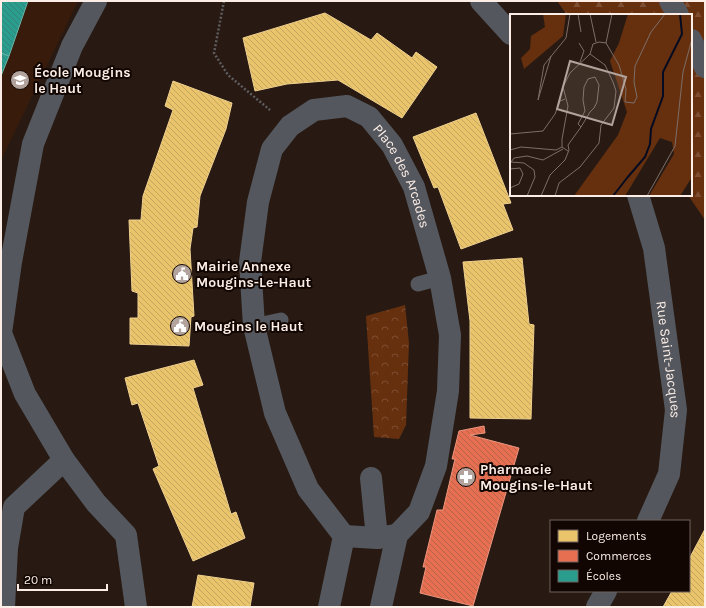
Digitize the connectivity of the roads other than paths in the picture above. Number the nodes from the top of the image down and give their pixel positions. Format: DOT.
graph roads {
  1 [pos="96,1"];
  2 [pos="481,1"];
  3 [pos="670,1"];
  4 [pos="677,14"];
  5 [pos="510,33"];
  6 [pos="692,42"];
  7 [pos="705,67"];
  8 [pos="638,196"];
  9 [pos="440,278"];
  10 [pos="418,284"];
  11 [pos="281,320"];
  12 [pos="254,326"];
  13 [pos="64,460"];
  14 [pos="371,478"];
  15 [pos="648,520"];
  16 [pos="344,536"];
  17 [pos="387,537"];
  18 [pos="605,592"];
  19 [pos="4,607"];
  20 [pos="136,607"];
  21 [pos="329,607"];
  22 [pos="381,607"];
  23 [pos="597,607"];
  1 -- 13 [label="street"];
  2 -- 5 [label="street"];
  3 -- 4 [label="street"];
  6 -- 7 [label="street"];
  8 -- 15 [label="street, Rue Saint-Jacques"];
  9 -- 10 [label="lane"];
  9 -- 12 [label="street, Place des Arcades"];
  9 -- 17 [label="street, Place des Arcades"];
  11 -- 12 [label="lane"];
  12 -- 16 [label="street, Place des Arcades"];
  13 -- 19 [label="street"];
  13 -- 20 [label="street"];
  14 -- 17 [label="street"];
  16 -- 17 [label="street"];
  16 -- 21 [label="street"];
  17 -- 22 [label="street"];
  18 -- 23 [label="street"];
}
